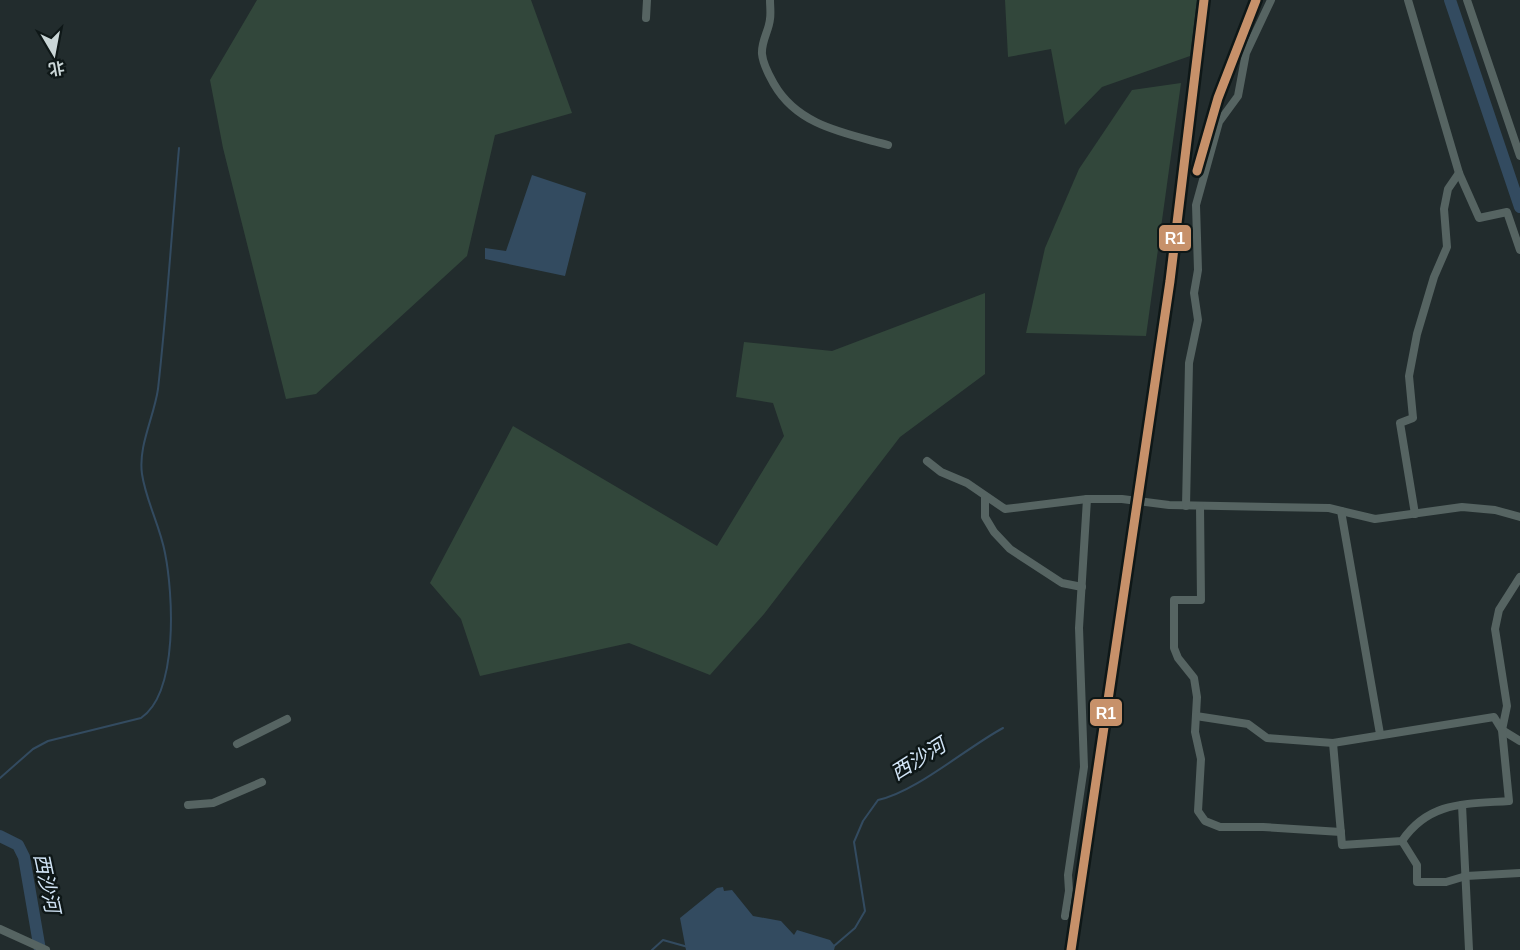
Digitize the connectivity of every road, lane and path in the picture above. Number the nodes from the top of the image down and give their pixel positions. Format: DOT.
graph roads {
  1 [pos="647,0"];
  2 [pos="770,0"];
  3 [pos="1271,0"];
  4 [pos="1408,0"];
  5 [pos="1467,0"];
  6 [pos="646,18"];
  7 [pos="888,145"];
  8 [pos="1520,156"];
  9 [pos="1459,173"];
  10 [pos="1520,250"];
  11 [pos="927,461"];
  12 [pos="986,497"];
  13 [pos="1087,500"];
  14 [pos="1186,506"];
  15 [pos="1200,506"];
  16 [pos="1341,511"];
  17 [pos="1415,514"];
  18 [pos="1520,517"];
  19 [pos="1520,577"];
  20 [pos="1082,587"];
  21 [pos="1196,716"];
  22 [pos="287,719"];
  23 [pos="1502,730"];
  24 [pos="1380,734"];
  25 [pos="1520,741"];
  26 [pos="1333,743"];
  27 [pos="237,744"];
  28 [pos="262,782"];
  29 [pos="188,805"];
  30 [pos="1462,805"];
  31 [pos="1341,832"];
  32 [pos="1402,841"];
  33 [pos="1520,873"];
  34 [pos="1466,876"];
  35 [pos="1065,916"];
  36 [pos="0,929"];
  37 [pos="46,950"];
  38 [pos="1469,950"];
  1 -- 6 [label="street"];
  2 -- 7 [label="street"];
  3 -- 14 [label="street"];
  4 -- 9 [label="street"];
  5 -- 8 [label="street"];
  9 -- 10 [label="street"];
  9 -- 17 [label="street"];
  11 -- 12 [label="street"];
  12 -- 13 [label="street"];
  12 -- 20 [label="street"];
  13 -- 14 [label="street"];
  13 -- 20 [label="street"];
  14 -- 15 [label="street"];
  15 -- 16 [label="street"];
  15 -- 21 [label="street"];
  16 -- 17 [label="street"];
  16 -- 24 [label="street"];
  17 -- 18 [label="street"];
  19 -- 23 [label="street"];
  20 -- 35 [label="street"];
  21 -- 26 [label="street"];
  21 -- 31 [label="street"];
  22 -- 27 [label="street"];
  23 -- 24 [label="street"];
  23 -- 25 [label="street"];
  23 -- 30 [label="street"];
  24 -- 26 [label="street"];
  26 -- 31 [label="street"];
  28 -- 29 [label="street"];
  30 -- 32 [label="street"];
  30 -- 34 [label="street"];
  31 -- 32 [label="street"];
  32 -- 34 [label="street"];
  33 -- 34 [label="street"];
  34 -- 38 [label="street"];
  36 -- 37 [label="street"];
}
